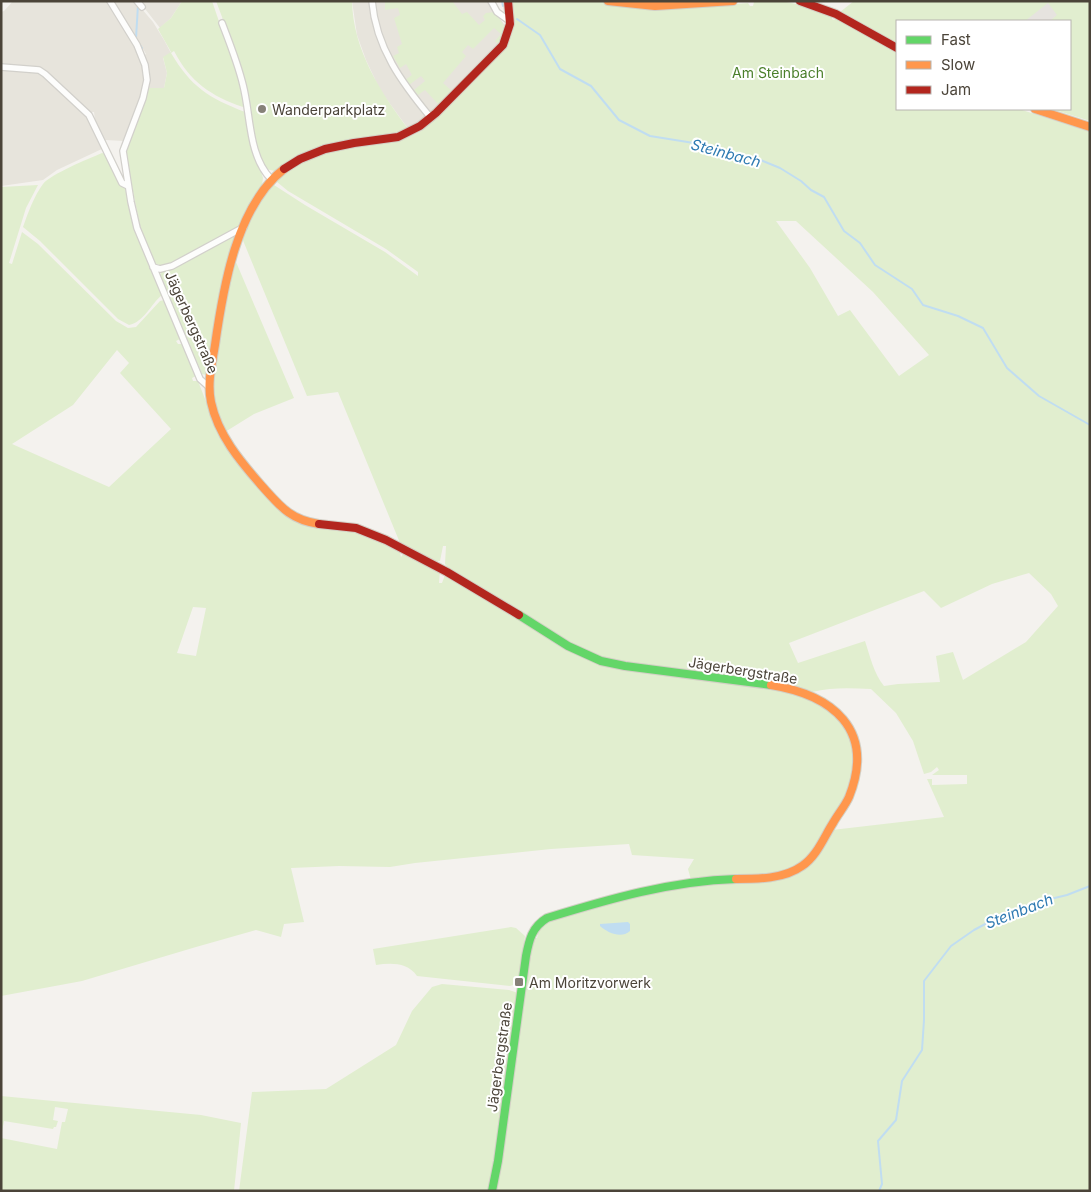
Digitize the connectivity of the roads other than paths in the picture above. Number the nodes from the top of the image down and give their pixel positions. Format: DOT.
graph roads {
  1 [pos="110,1"];
  2 [pos="137,1"];
  3 [pos="372,1"];
  4 [pos="490,1"];
  5 [pos="508,1"];
  6 [pos="608,1"];
  7 [pos="733,1"];
  8 [pos="800,1"];
  9 [pos="685,3"];
  10 [pos="142,7"];
  11 [pos="511,22"];
  12 [pos="222,24"];
  13 [pos="896,47"];
  14 [pos="1,67"];
  15 [pos="1038,110"];
  16 [pos="431,118"];
  17 [pos="1090,127"];
  18 [pos="272,179"];
  19 [pos="128,186"];
  20 [pos="244,227"];
  21 [pos="153,267"];
  22 [pos="209,387"];
  23 [pos="492,1191"];
  1 -- 19 [label="street, Jägerbergstraße"];
  2 -- 10 [label="street"];
  3 -- 16 [label="street"];
  4 -- 11 [label="street"];
  5 -- 11 [label="street"];
  6 -- 9 [label="street"];
  7 -- 9 [label="street"];
  8 -- 13 [label="street"];
  11 -- 16 [label="street, Jägerbergstraße"];
  12 -- 18 [label="street"];
  14 -- 19 [label="street"];
  15 -- 17 [label="street"];
  16 -- 18 [label="street, Jägerbergstraße"];
  18 -- 20 [label="street, Jägerbergstraße"];
  19 -- 21 [label="street, Jägerbergstraße"];
  20 -- 21 [label="street, Jägerbergstraße"];
  20 -- 22 [label="street, Jägerbergstraße"];
  21 -- 22 [label="street, Jägerbergstraße"];
  22 -- 23 [label="street, Jägerbergstraße"];
}
